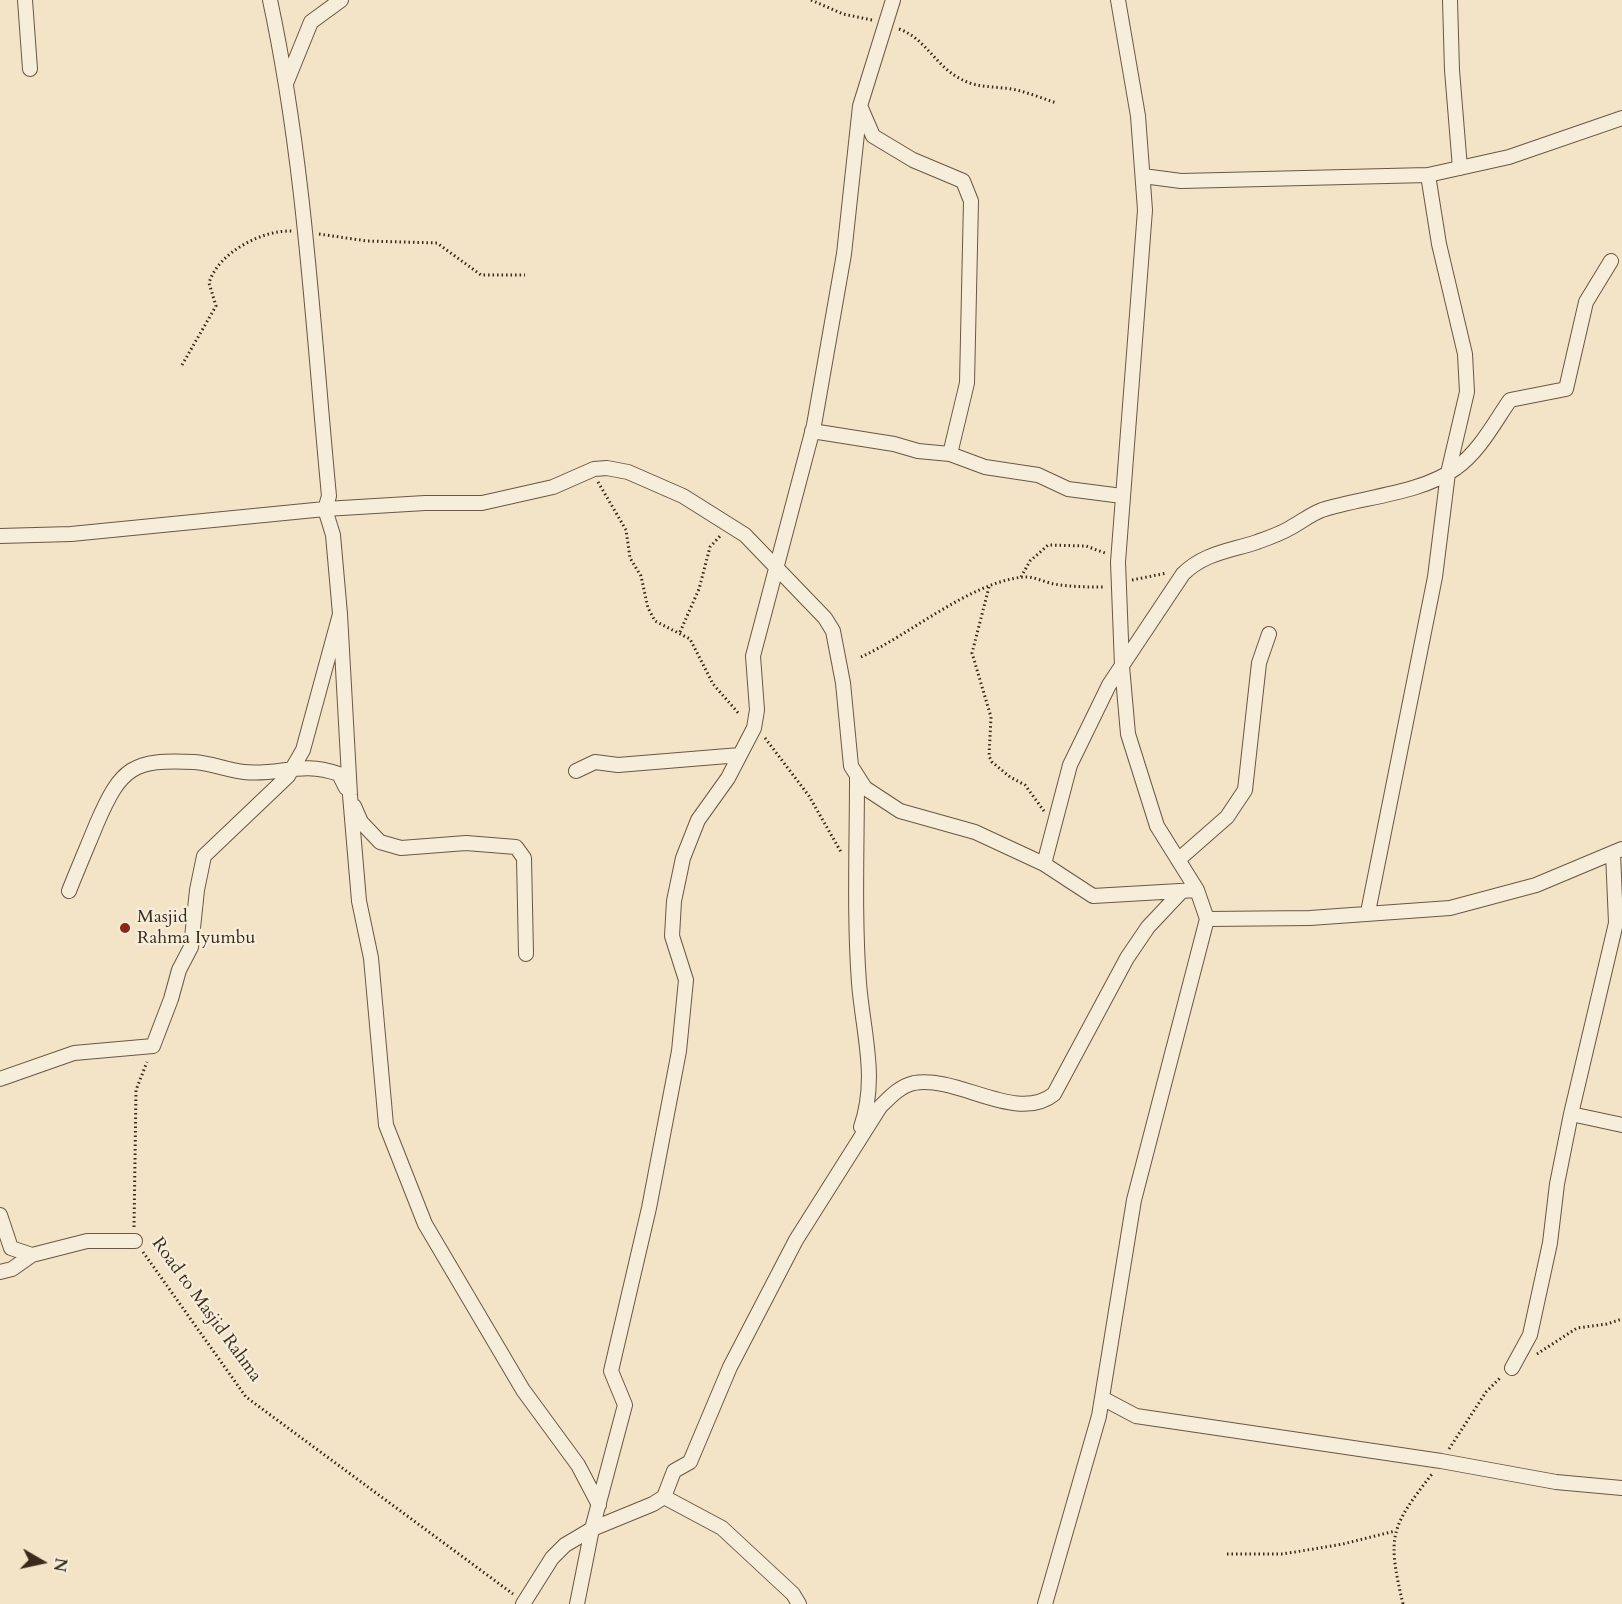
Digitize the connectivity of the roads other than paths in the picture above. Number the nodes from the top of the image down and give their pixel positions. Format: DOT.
graph roads {
  1 [pos="25,0"];
  2 [pos="270,0"];
  3 [pos="341,0"];
  4 [pos="893,0"];
  5 [pos="1118,0"];
  6 [pos="1450,0"];
  7 [pos="30,69"];
  8 [pos="287,81"];
  9 [pos="860,106"];
  10 [pos="1622,118"];
  11 [pos="1460,168"];
  12 [pos="1428,175"];
  13 [pos="1143,176"];
  14 [pos="1611,261"];
  15 [pos="812,431"];
  16 [pos="950,453"];
  17 [pos="1448,473"];
  18 [pos="1122,496"];
  19 [pos="325,509"];
  20 [pos="0,536"];
  21 [pos="776,565"];
  22 [pos="340,614"];
  23 [pos="1269,634"];
  24 [pos="1122,666"];
  25 [pos="740,755"];
  26 [pos="294,767"];
  27 [pos="576,771"];
  28 [pos="856,777"];
  29 [pos="350,795"];
  30 [pos="1617,851"];
  31 [pos="1178,860"];
  32 [pos="1044,864"];
  33 [pos="1197,890"];
  34 [pos="69,891"];
  35 [pos="1181,892"];
  36 [pos="1368,912"];
  37 [pos="1207,919"];
  38 [pos="526,954"];
  39 [pos="0,1079"];
  40 [pos="1571,1114"];
  41 [pos="1622,1125"];
  42 [pos="855,1144"];
  43 [pos="0,1215"];
  44 [pos="135,1241"];
  45 [pos="33,1255"];
  46 [pos="0,1272"];
  47 [pos="1512,1368"];
  48 [pos="1102,1398"];
  49 [pos="1622,1488"];
  50 [pos="664,1497"];
  51 [pos="599,1505"];
  52 [pos="592,1529"];
  53 [pos="524,1603"];
  54 [pos="577,1604"];
  55 [pos="800,1604"];
  56 [pos="1045,1604"];
  1 -- 7 [label="street"];
  2 -- 8 [label="street"];
  3 -- 8 [label="street"];
  4 -- 9 [label="street"];
  5 -- 13 [label="street"];
  6 -- 11 [label="street"];
  8 -- 19 [label="street"];
  9 -- 15 [label="street"];
  9 -- 16 [label="street"];
  10 -- 11 [label="street"];
  11 -- 12 [label="street"];
  12 -- 13 [label="street"];
  12 -- 17 [label="street"];
  13 -- 18 [label="street"];
  14 -- 17 [label="street"];
  15 -- 16 [label="street"];
  15 -- 21 [label="street"];
  16 -- 18 [label="street"];
  17 -- 24 [label="street"];
  17 -- 36 [label="street"];
  18 -- 24 [label="street"];
  19 -- 20 [label="street"];
  19 -- 21 [label="street"];
  19 -- 22 [label="street"];
  21 -- 25 [label="street"];
  21 -- 28 [label="street"];
  22 -- 26 [label="street"];
  22 -- 29 [label="street"];
  23 -- 31 [label="street"];
  24 -- 31 [label="street"];
  24 -- 32 [label="street"];
  25 -- 27 [label="street"];
  25 -- 51 [label="street"];
  26 -- 29 [label="street"];
  26 -- 34 [label="street"];
  26 -- 39 [label="street"];
  28 -- 32 [label="street"];
  28 -- 42 [label="street"];
  29 -- 38 [label="street"];
  29 -- 51 [label="street"];
  30 -- 36 [label="street"];
  30 -- 40 [label="street"];
  31 -- 33 [label="street"];
  32 -- 35 [label="street"];
  33 -- 35 [label="street"];
  33 -- 37 [label="street"];
  35 -- 42 [label="street"];
  36 -- 37 [label="street"];
  37 -- 48 [label="street"];
  40 -- 41 [label="street"];
  40 -- 47 [label="street"];
  42 -- 50 [label="street"];
  43 -- 45 [label="street"];
  44 -- 45 [label="street"];
  45 -- 46 [label="street"];
  48 -- 49 [label="street"];
  48 -- 56 [label="street"];
  50 -- 52 [label="street"];
  50 -- 55 [label="street"];
  51 -- 52 [label="street"];
  52 -- 53 [label="street"];
  52 -- 54 [label="street"];
}
